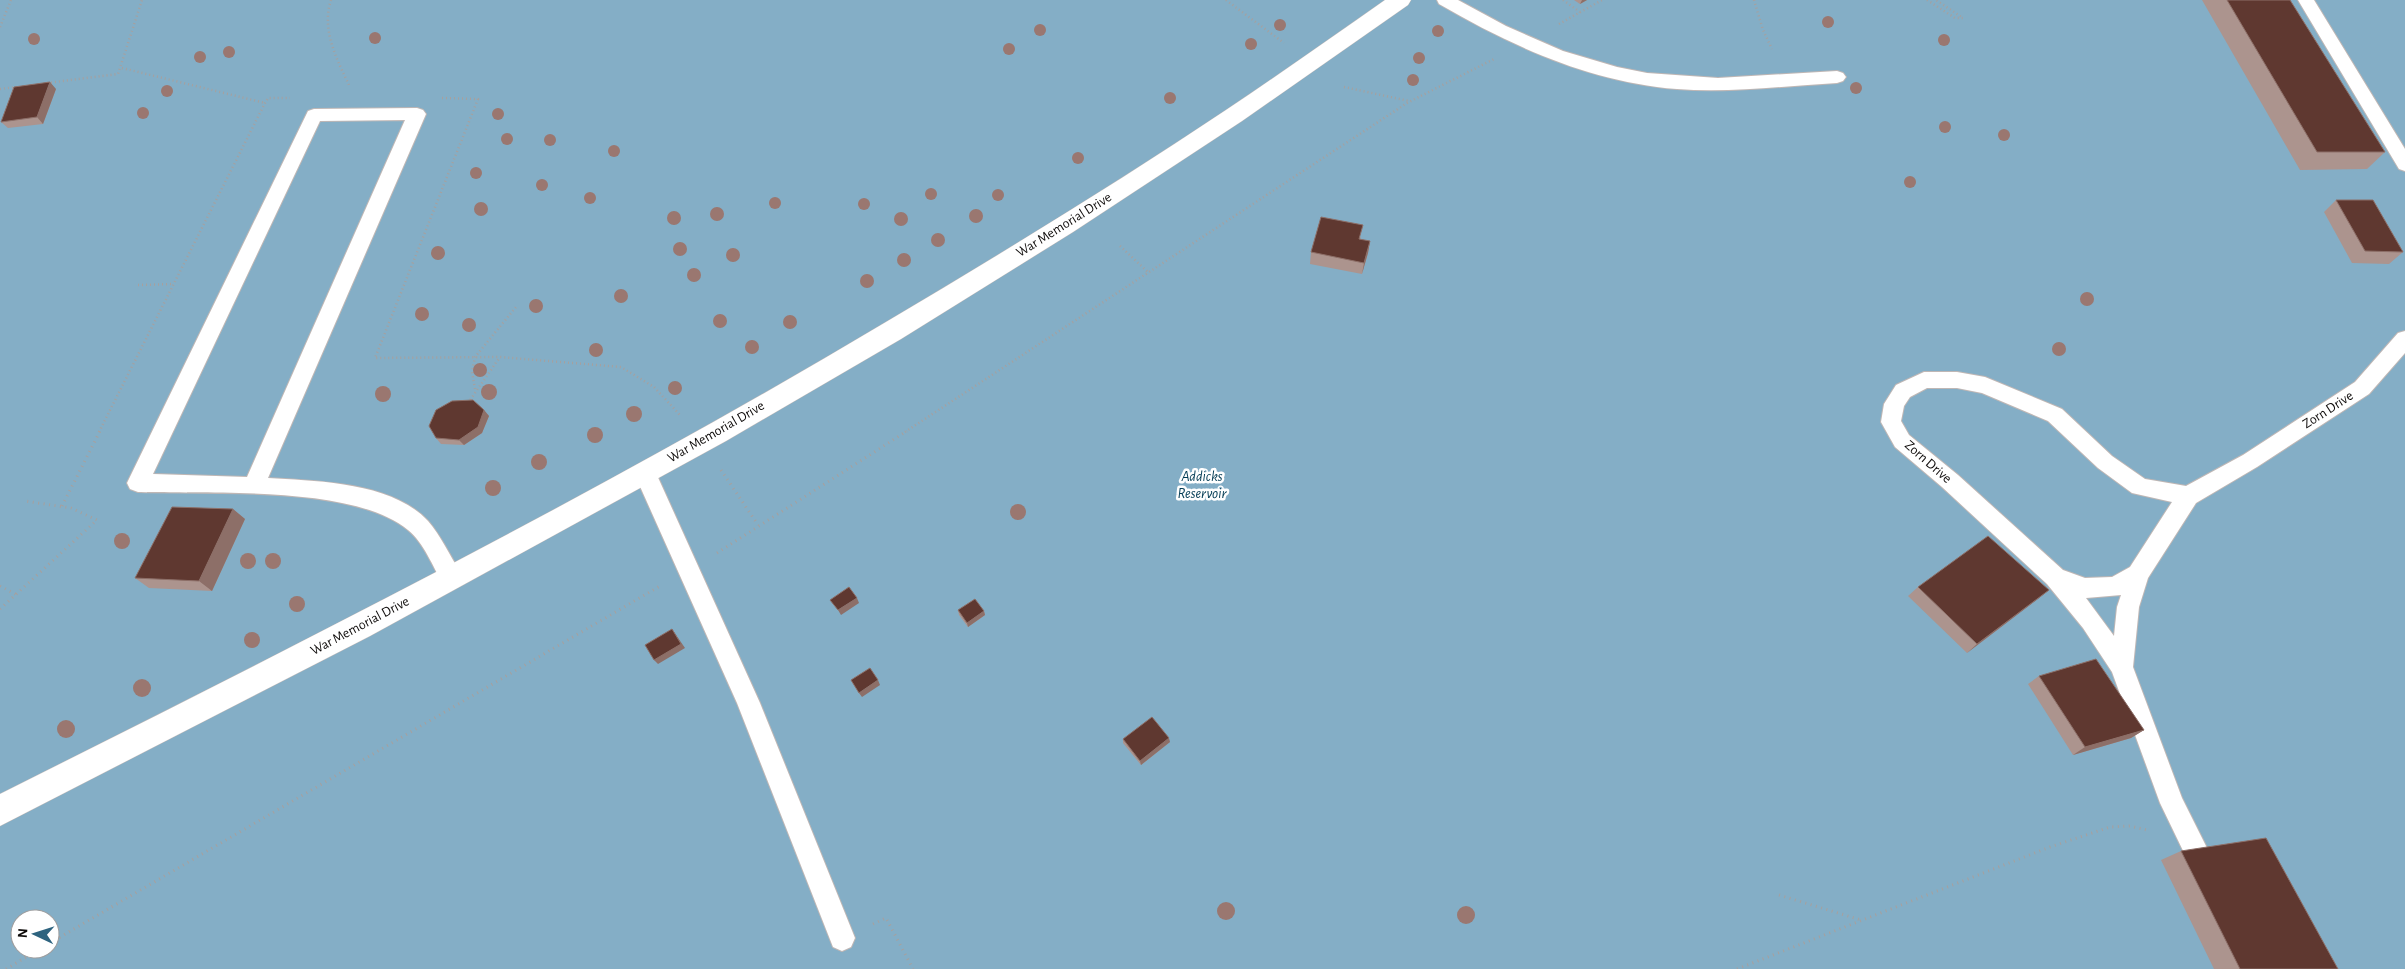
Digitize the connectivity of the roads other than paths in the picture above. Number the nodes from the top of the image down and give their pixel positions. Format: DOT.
graph roads {
  1 [pos="1400,0"];
  2 [pos="1445,0"];
  3 [pos="2306,0"];
  4 [pos="1837,77"];
  5 [pos="2405,164"];
  6 [pos="2405,339"];
  7 [pos="645,473"];
  8 [pos="254,486"];
  9 [pos="2188,496"];
  10 [pos="2138,574"];
  11 [pos="451,577"];
  12 [pos="2055,577"];
  13 [pos="2122,667"];
  14 [pos="0,811"];
  15 [pos="2197,852"];
  16 [pos="842,938"];
  1 -- 7 [label="street, War Memorial Drive"];
  2 -- 4 [label="lane"];
  3 -- 5 [label="lane"];
  6 -- 9 [label="lane, Zorn Drive"];
  7 -- 11 [label="street, War Memorial Drive"];
  7 -- 16 [label="lane"];
  8 -- 8 [label="lane"];
  8 -- 11 [label="lane"];
  9 -- 10 [label="lane, Zorn Drive"];
  9 -- 12 [label="lane, Zorn Drive"];
  10 -- 12 [label="lane, Zorn Drive"];
  10 -- 13 [label="lane"];
  11 -- 14 [label="street, War Memorial Drive"];
  12 -- 13 [label="lane"];
  13 -- 15 [label="lane"];
}
